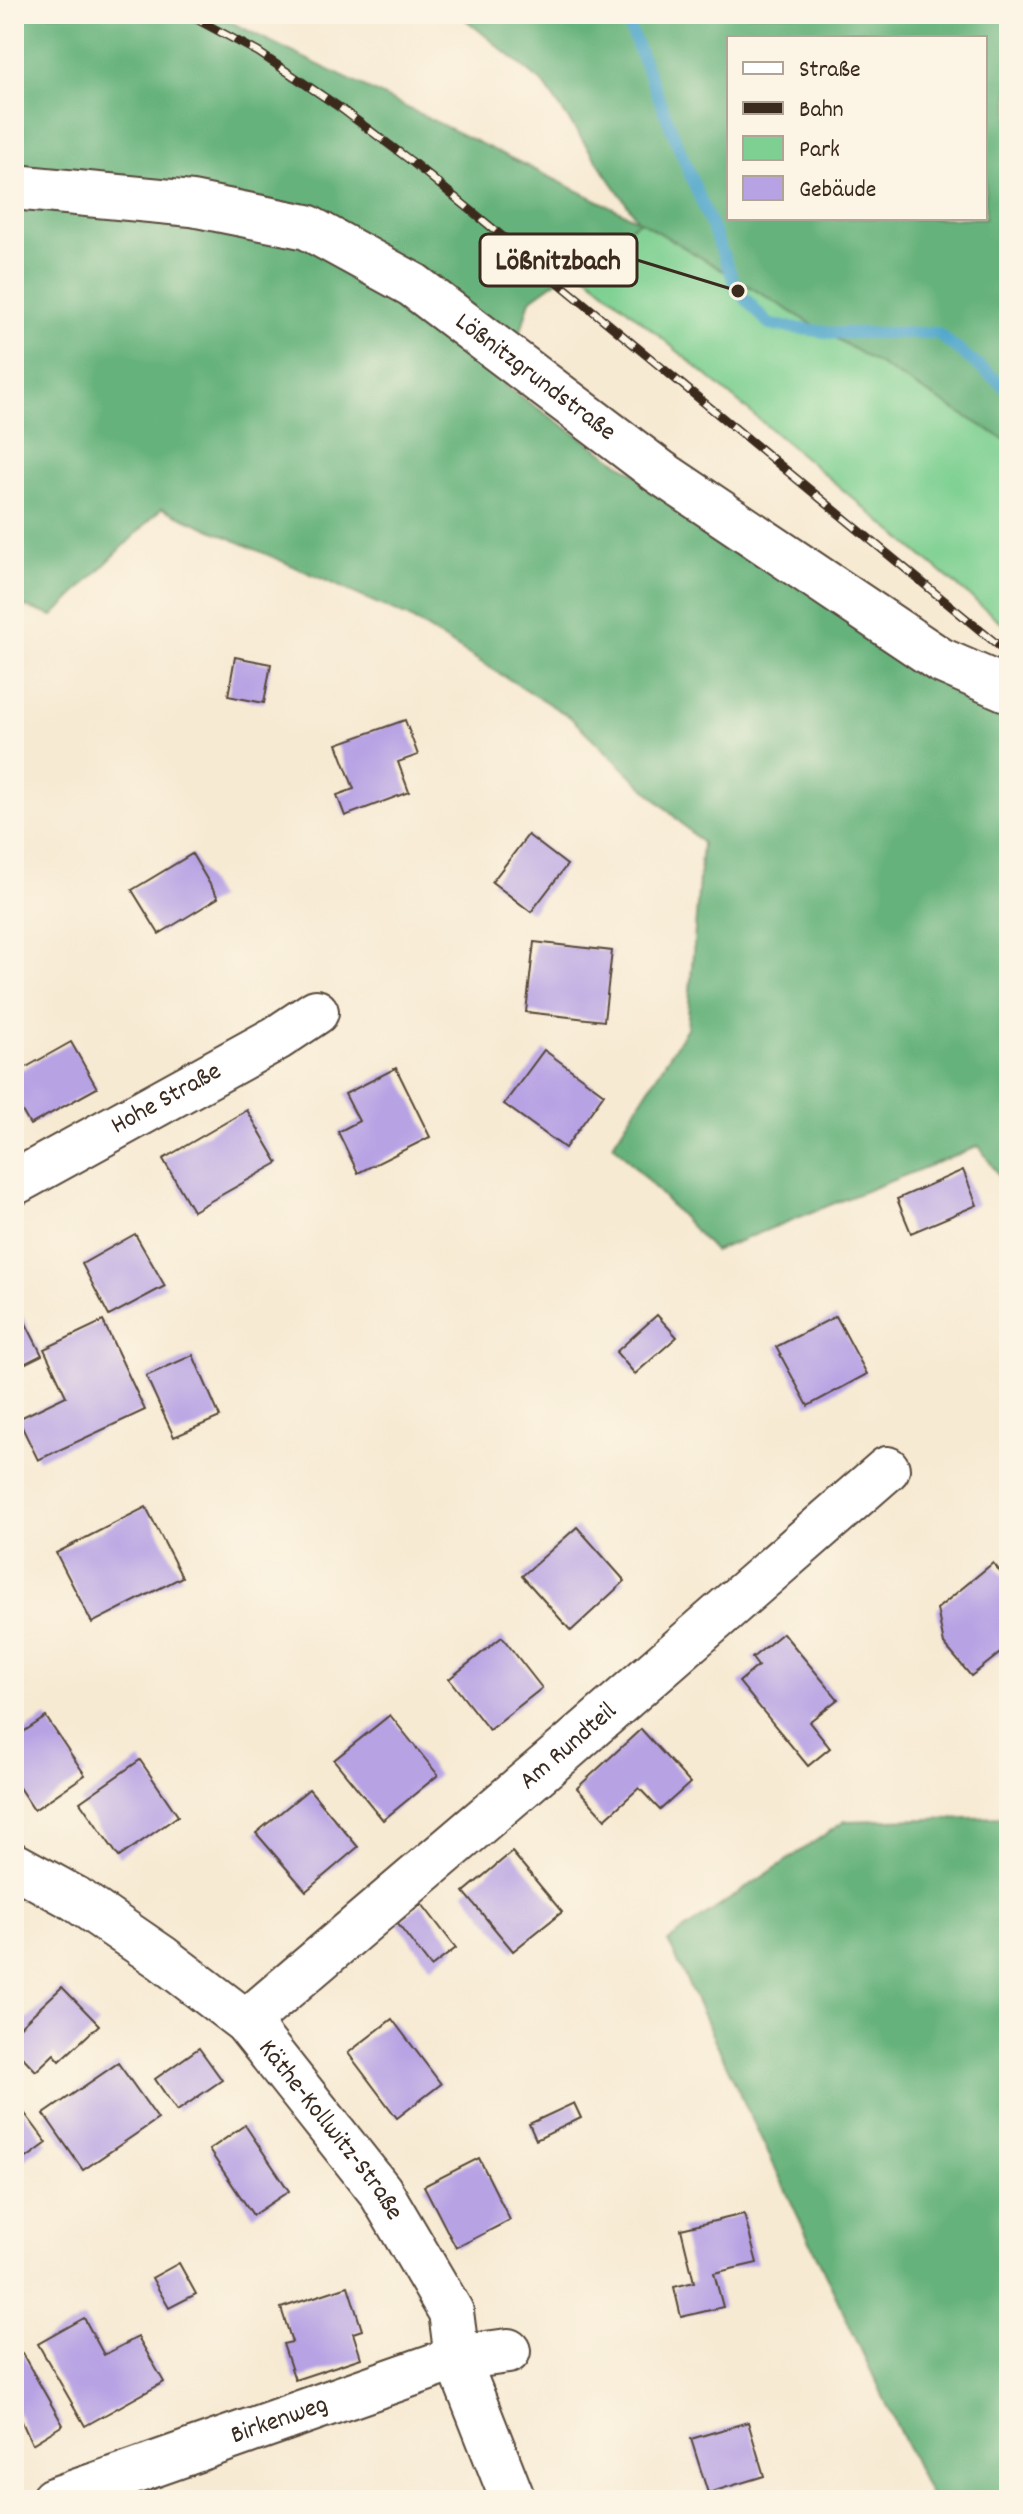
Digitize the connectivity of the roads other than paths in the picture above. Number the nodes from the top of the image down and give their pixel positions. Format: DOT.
graph roads {
  1 [pos="14,187"];
  2 [pos="1009,690"];
  3 [pos="316,1012"];
  4 [pos="14,1183"];
  5 [pos="887,1469"];
  6 [pos="14,1865"];
  7 [pos="246,2022"];
  8 [pos="508,2351"];
  9 [pos="457,2358"];
  10 [pos="53,2500"];
  11 [pos="513,2500"];
  1 -- 2 [label="street, Lößnitzgrundstraße"];
  3 -- 4 [label="street, Hohe Straße"];
  5 -- 7 [label="street, Am Rundteil"];
  6 -- 7 [label="street, Käthe-Kollwitz-Straße"];
  7 -- 9 [label="street, Käthe-Kollwitz-Straße"];
  8 -- 9 [label="street, Birkenweg"];
  9 -- 10 [label="street, Birkenweg"];
  9 -- 11 [label="street, Käthe-Kollwitz-Straße"];
}
